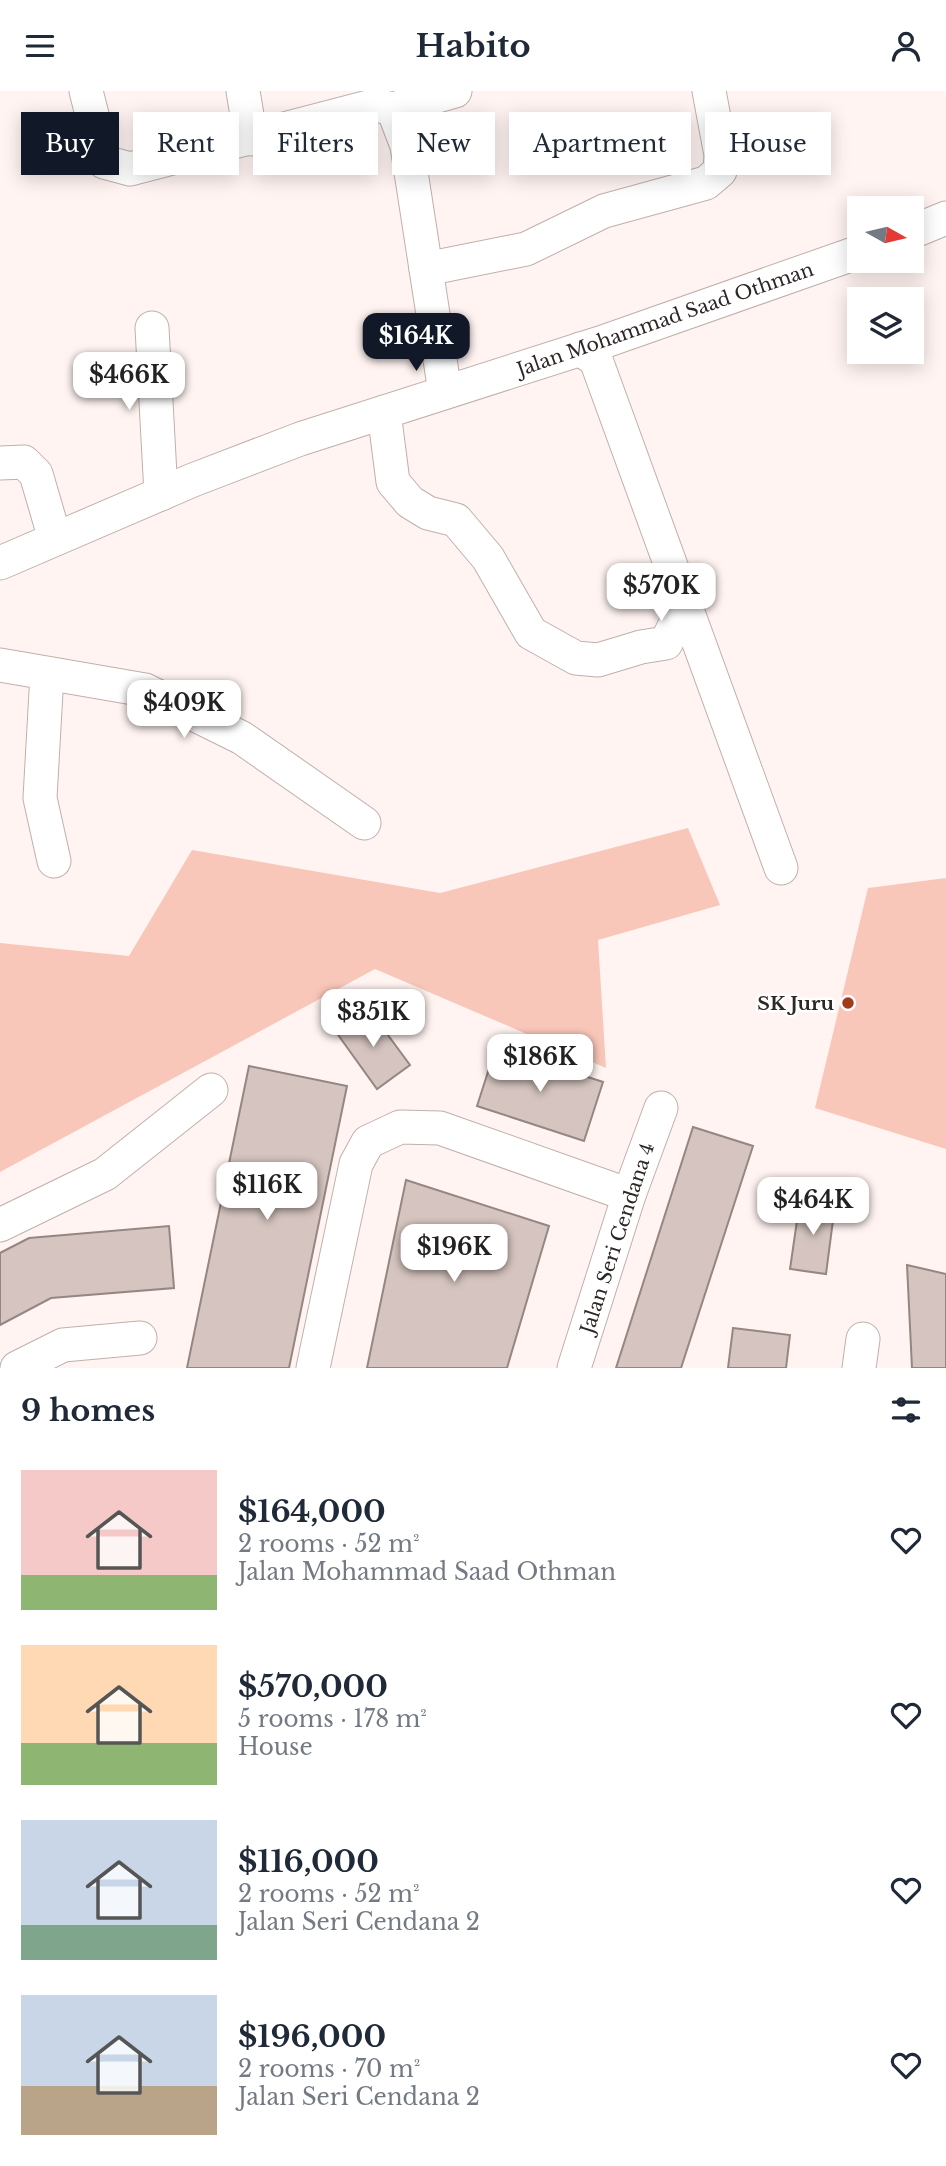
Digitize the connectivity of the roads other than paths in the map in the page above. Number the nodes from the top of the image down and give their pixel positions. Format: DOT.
graph roads {
  1 [pos="86,91"];
  2 [pos="243,91"];
  3 [pos="455,91"];
  4 [pos="709,91"];
  5 [pos="393,109"];
  6 [pos="251,139"];
  7 [pos="946,218"];
  8 [pos="924,227"];
  9 [pos="847,256"];
  10 [pos="426,269"];
  11 [pos="152,328"];
  12 [pos="580,349"];
  13 [pos="445,392"];
  14 [pos="384,412"];
  15 [pos="0,463"];
  16 [pos="161,493"];
  17 [pos="55,539"];
  18 [pos="0,563"];
  19 [pos="684,607"];
  20 [pos="0,665"];
  21 [pos="47,674"];
  22 [pos="364,823"];
  23 [pos="54,861"];
  24 [pos="781,868"];
  25 [pos="211,1090"];
  26 [pos="661,1108"];
  27 [pos="629,1195"];
  28 [pos="0,1224"];
  29 [pos="140,1338"];
  30 [pos="17,1368"];
  31 [pos="313,1368"];
  32 [pos="575,1368"];
  1 -- 6 [label="street"];
  2 -- 6 [label="street"];
  3 -- 5 [label="street"];
  4 -- 10 [label="street"];
  5 -- 6 [label="street"];
  5 -- 10 [label="street"];
  7 -- 8 [label="street"];
  9 -- 12 [label="street, Jalan Mohammad Saad Othman"];
  10 -- 13 [label="street"];
  11 -- 16 [label="street"];
  12 -- 13 [label="street, Jalan Mohammad Saad Othman"];
  12 -- 19 [label="street"];
  13 -- 14 [label="street, Jalan Mohammad Saad Othman"];
  14 -- 16 [label="street, Jalan Mohammad Saad Othman"];
  14 -- 19 [label="street"];
  15 -- 17 [label="street"];
  16 -- 17 [label="street, Jalan Mohammad Saad Othman"];
  17 -- 18 [label="street, Jalan Mohammad Saad Othman"];
  19 -- 24 [label="street"];
  20 -- 21 [label="street"];
  21 -- 22 [label="street"];
  21 -- 23 [label="street"];
  25 -- 28 [label="street"];
  26 -- 27 [label="street, Jalan Seri Cendana 4"];
  27 -- 31 [label="street"];
  27 -- 32 [label="street, Jalan Seri Cendana 4"];
  29 -- 30 [label="street"];
}
